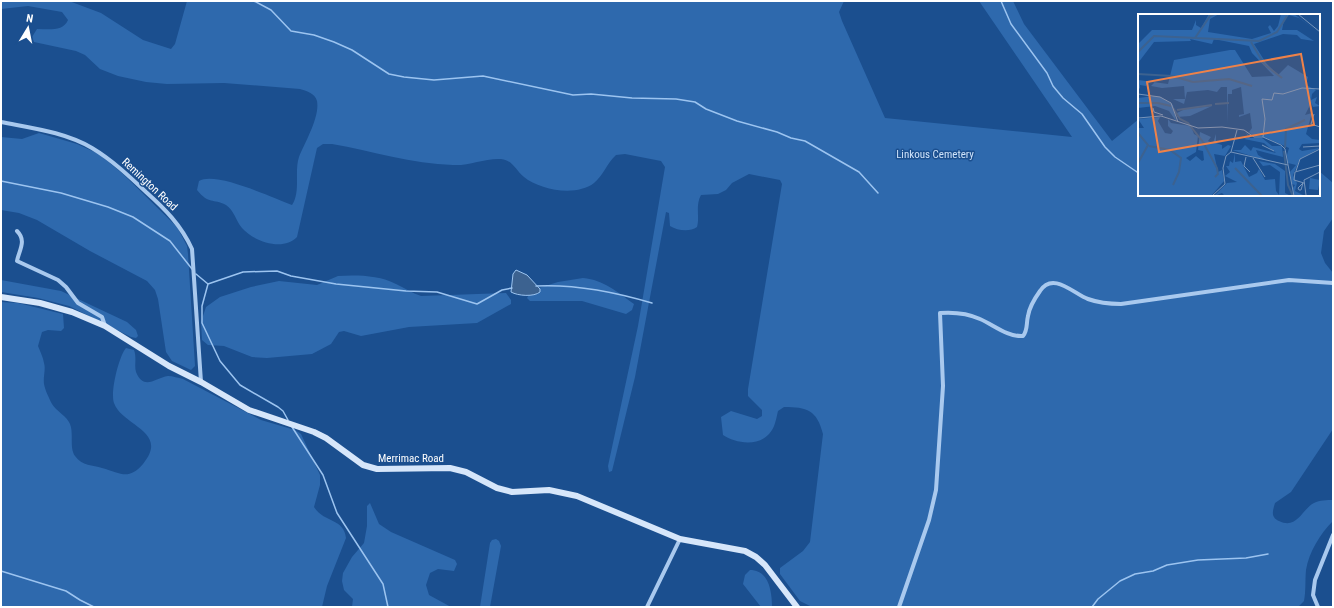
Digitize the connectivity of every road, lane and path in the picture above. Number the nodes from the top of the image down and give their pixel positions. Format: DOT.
graph roads {
  1 [pos="1,122"];
  2 [pos="17,232"];
  3 [pos="1333,284"];
  4 [pos="1,297"];
  5 [pos="105,326"];
  6 [pos="201,382"];
  7 [pos="1333,535"];
  8 [pos="680,539"];
  9 [pos="647,607"];
  10 [pos="797,607"];
  11 [pos="899,607"];
  12 [pos="1318,607"];
  1 -- 6 [label="street, Remington Road"];
  2 -- 5 [label="street"];
  3 -- 11 [label="street"];
  4 -- 5 [label="street, Merrimac Road"];
  5 -- 6 [label="street, Merrimac Road"];
  6 -- 8 [label="street, Merrimac Road"];
  7 -- 12 [label="street"];
  8 -- 9 [label="street"];
  8 -- 10 [label="street, Merrimac Road"];
}
